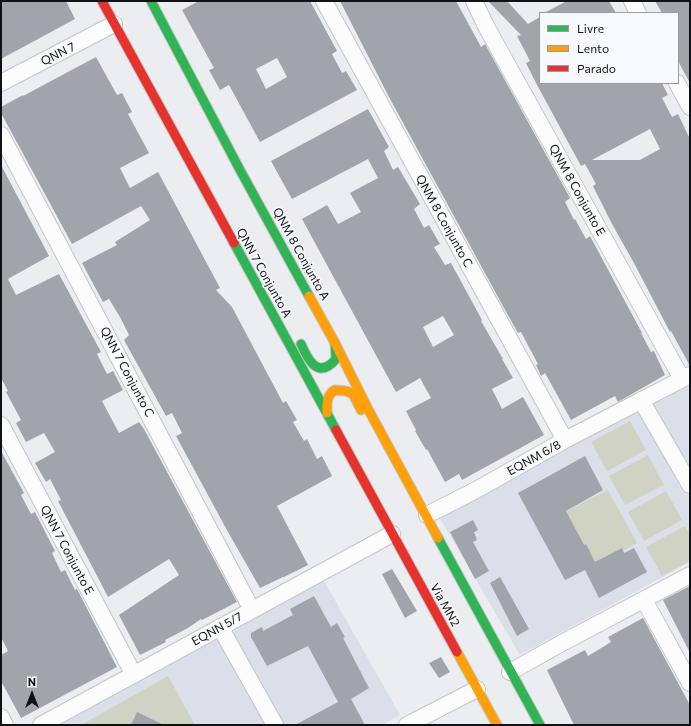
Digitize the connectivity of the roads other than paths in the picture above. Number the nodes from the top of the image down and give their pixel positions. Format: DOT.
graph roads {
  1 [pos="102,1"];
  2 [pos="324,1"];
  3 [pos="474,1"];
  4 [pos="632,1"];
  5 [pos="155,2"];
  6 [pos="638,12"];
  7 [pos="114,24"];
  8 [pos="1,83"];
  9 [pos="678,84"];
  10 [pos="690,107"];
  11 [pos="1,135"];
  12 [pos="212,203"];
  13 [pos="251,256"];
  14 [pos="297,337"];
  15 [pos="335,343"];
  16 [pos="686,377"];
  17 [pos="642,400"];
  18 [pos="326,413"];
  19 [pos="1,425"];
  20 [pos="565,440"];
  21 [pos="690,485"];
  22 [pos="430,521"];
  23 [pos="392,534"];
  24 [pos="690,575"];
  25 [pos="644,600"];
  26 [pos="252,610"];
  27 [pos="220,627"];
  28 [pos="510,672"];
  29 [pos="469,674"];
  30 [pos="134,675"];
  31 [pos="690,683"];
  32 [pos="478,689"];
  33 [pos="500,713"];
  34 [pos="1,717"];
  35 [pos="5,725"];
  36 [pos="41,725"];
  37 [pos="276,725"];
  38 [pos="407,725"];
  39 [pos="497,725"];
  40 [pos="540,725"];
  1 -- 7 [label="main road, QNN 7 Conjunto A"];
  2 -- 20 [label="street, QNM 8 Conjunto C"];
  3 -- 16 [label="street, QNM 8 Conjunto E"];
  4 -- 6 [label="street"];
  5 -- 15 [label="main road, QNM 8 Conjunto A"];
  7 -- 8 [label="street, QNN 7"];
  7 -- 12 [label="main road, QNN 7 Conjunto A"];
  9 -- 10 [label="street"];
  11 -- 26 [label="street, QNN 7 Conjunto C"];
  12 -- 13 [label="main road"];
  12 -- 18 [label="main road, QNN 7 Conjunto A"];
  14 -- 15 [label="main road"];
  15 -- 22 [label="main road, QNM 8 Conjunto A"];
  16 -- 17 [label="street, EQNM 6/8"];
  17 -- 20 [label="street, EQNM 6/8"];
  17 -- 21 [label="street"];
  18 -- 22 [label="main road"];
  18 -- 23 [label="main road, QNN 7 Conjunto A"];
  19 -- 30 [label="street, QNN 7 Conjunto E"];
  20 -- 22 [label="street, EQNM 6/8"];
  22 -- 28 [label="main road"];
  23 -- 26 [label="street, EQNN 5/7"];
  23 -- 29 [label="main road, Via MN2"];
  24 -- 25 [label="street"];
  25 -- 28 [label="street"];
  25 -- 31 [label="street"];
  26 -- 27 [label="street, EQNN 5/7"];
  27 -- 30 [label="street, EQNN 5/7"];
  27 -- 37 [label="street"];
  28 -- 40 [label="main road"];
  29 -- 32 [label="main road, Via MN2"];
  29 -- 33 [label="main road"];
  30 -- 36 [label="street, EQNN 5/7"];
  32 -- 38 [label="street"];
  32 -- 39 [label="main road, Via MN2"];
  34 -- 35 [label="street"];
}
